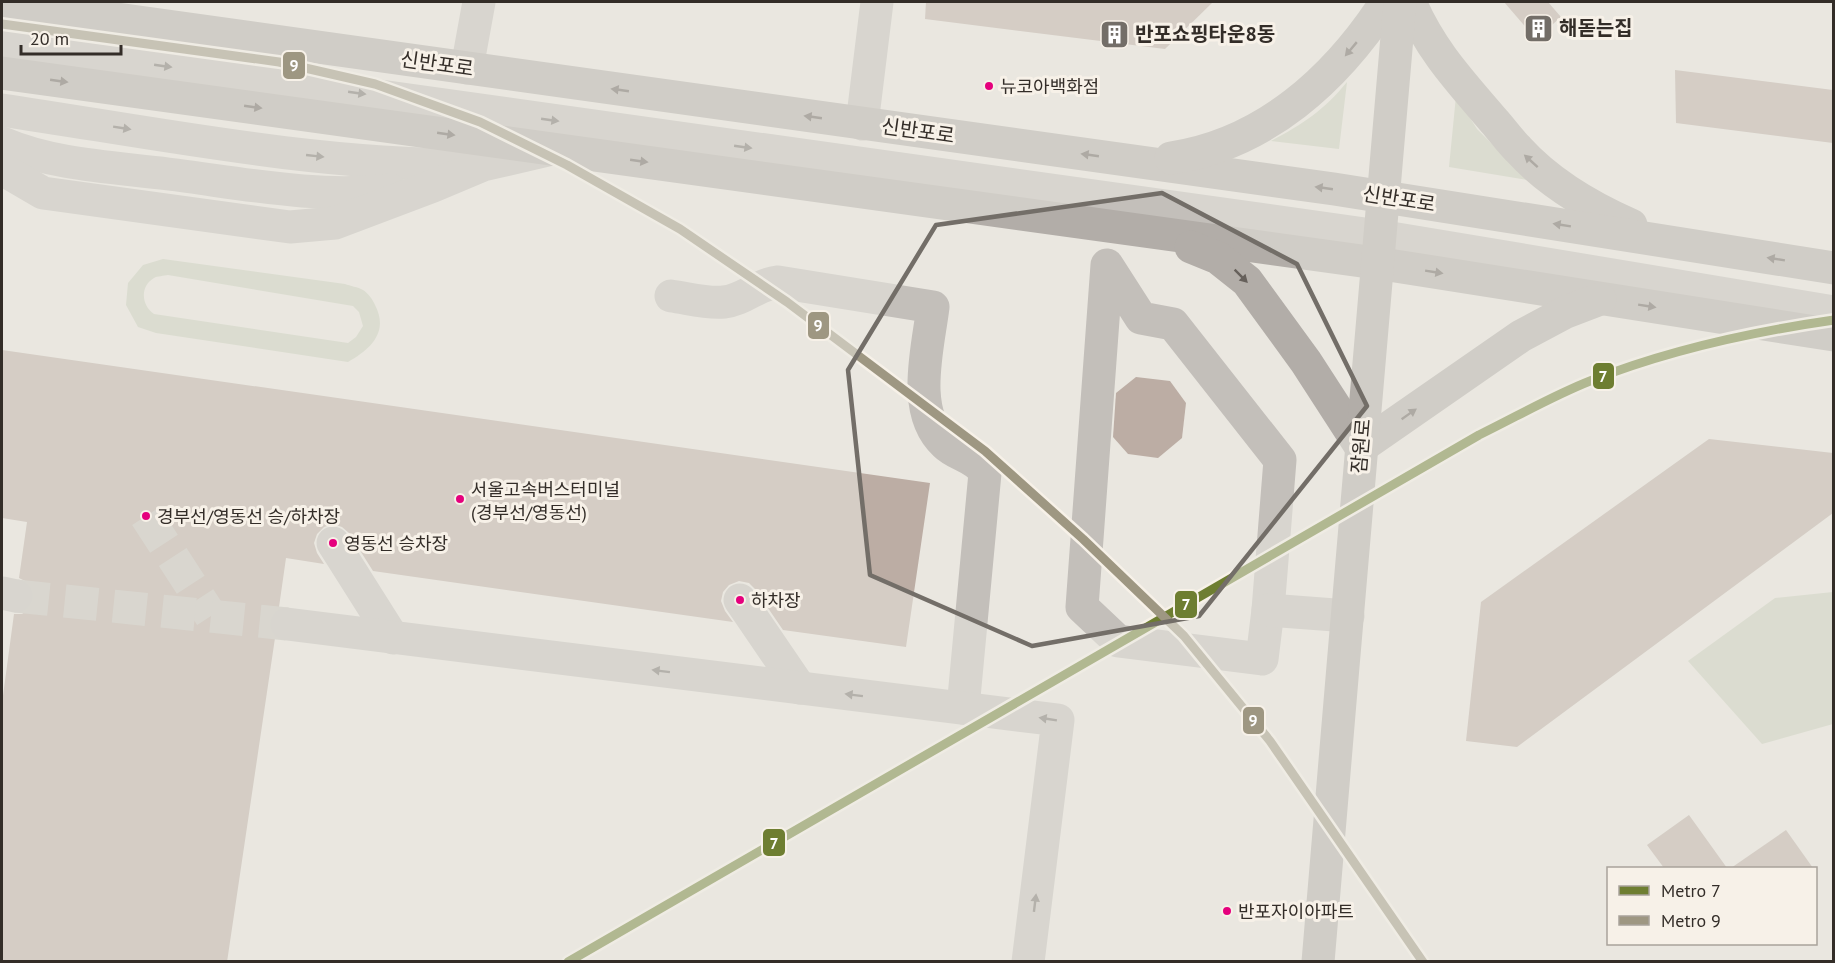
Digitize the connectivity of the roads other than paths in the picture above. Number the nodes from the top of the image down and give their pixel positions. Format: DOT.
graph roads {
  1 [pos="479,2"];
  2 [pos="877,2"];
  3 [pos="1386,2"];
  4 [pos="1400,2"];
  5 [pos="1410,2"];
  6 [pos="2,3"];
  7 [pos="93,9"];
  8 [pos="2,28"];
  9 [pos="237,36"];
  10 [pos="2,43"];
  11 [pos="467,68"];
  12 [pos="2,73"];
  13 [pos="2,110"];
  14 [pos="862,123"];
  15 [pos="2,143"];
  16 [pos="553,149"];
  17 [pos="1142,162"];
  18 [pos="2,164"];
  19 [pos="483,165"];
  20 [pos="2,169"];
  21 [pos="441,182"];
  22 [pos="1382,196"];
  23 [pos="369,209"];
  24 [pos="1105,226"];
  25 [pos="1671,242"];
  26 [pos="1377,250"];
  27 [pos="1107,265"];
  28 [pos="1833,268"];
  29 [pos="671,296"];
  30 [pos="1600,298"];
  31 [pos="1833,312"];
  32 [pos="1833,335"];
  33 [pos="1361,447"];
  34 [pos="333,543"];
  35 [pos="740,600"];
  36 [pos="1268,610"];
  37 [pos="1348,616"];
  38 [pos="287,624"];
  39 [pos="393,638"];
  40 [pos="800,688"];
  41 [pos="963,708"];
  42 [pos="1028,962"];
  43 [pos="1318,962"];
  1 -- 11 [label="street"];
  2 -- 14 [label="street"];
  3 -- 17 [label="main road, one-way"];
  4 -- 22 [label="main road, 잠원로"];
  25 -- 5 [label="main road, one-way"];
  6 -- 7 [label="main road, 신반포로"];
  7 -- 9 [label="main road, 신반포로"];
  8 -- 9 [label="street"];
  9 -- 11 [label="main road, 신반포로"];
  10 -- 26 [label="street, one-way"];
  14 -- 11 [label="main road, 신반포로, one-way"];
  12 -- 16 [label="main road, one-way"];
  13 -- 19 [label="street, one-way"];
  17 -- 14 [label="main road, 신반포로, one-way"];
  15 -- 21 [label="street"];
  16 -- 19 [label="street"];
  16 -- 24 [label="main road, one-way"];
  22 -- 17 [label="main road, 신반포로, one-way"];
  18 -- 23 [label="street"];
  19 -- 21 [label="street"];
  20 -- 23 [label="street"];
  21 -- 23 [label="street"];
  25 -- 22 [label="main road, 신반포로, one-way"];
  22 -- 26 [label="main road, 잠원로"];
  24 -- 26 [label="main road"];
  24 -- 27 [label="street"];
  24 -- 33 [label="main road, one-way"];
  28 -- 25 [label="main road, 신반포로, one-way"];
  26 -- 30 [label="main road, one-way"];
  26 -- 31 [label="street"];
  26 -- 33 [label="main road, 잠원로"];
  27 -- 36 [label="street"];
  27 -- 36 [label="street"];
  29 -- 41 [label="street"];
  30 -- 32 [label="main road, one-way"];
  33 -- 30 [label="main road, one-way"];
  33 -- 37 [label="main road, 잠원로"];
  34 -- 39 [label="street"];
  35 -- 40 [label="street"];
  36 -- 37 [label="street"];
  37 -- 43 [label="main road, 잠원로"];
  38 -- 39 [label="street"];
  40 -- 39 [label="street, one-way"];
  41 -- 40 [label="street, one-way"];
  42 -- 41 [label="street, one-way"];
}
